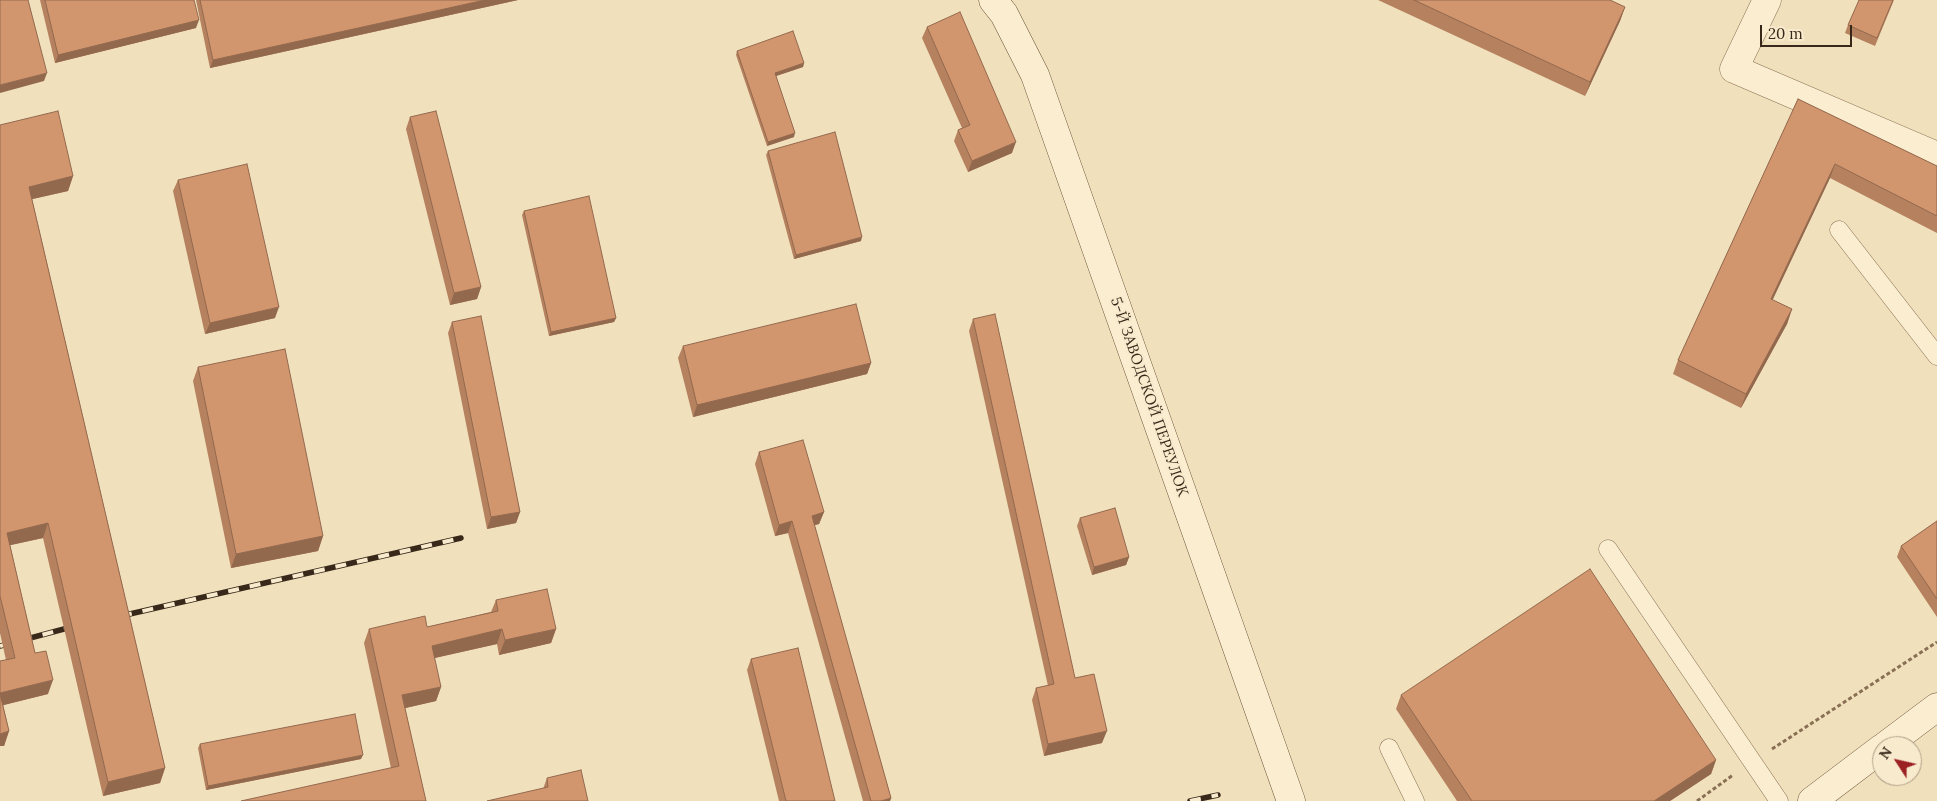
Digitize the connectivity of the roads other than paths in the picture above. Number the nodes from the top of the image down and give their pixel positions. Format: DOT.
graph roads {
  1 [pos="993,0"];
  2 [pos="1767,0"];
  3 [pos="1937,156"];
  4 [pos="1839,230"];
  5 [pos="1937,356"];
  6 [pos="1608,549"];
  7 [pos="1937,707"];
  8 [pos="1898,736"];
  9 [pos="1389,748"];
  10 [pos="1872,755"];
  11 [pos="1291,801"];
  12 [pos="1416,801"];
  13 [pos="1779,801"];
  14 [pos="1812,801"];
  1 -- 11 [label="street, 5-Й ЗАВОДСКОЙ ПЕРЕУЛОК"];
  2 -- 3 [label="street"];
  4 -- 5 [label="lane"];
  6 -- 13 [label="lane"];
  7 -- 8 [label="street"];
  9 -- 12 [label="lane"];
  10 -- 14 [label="street"];
}
